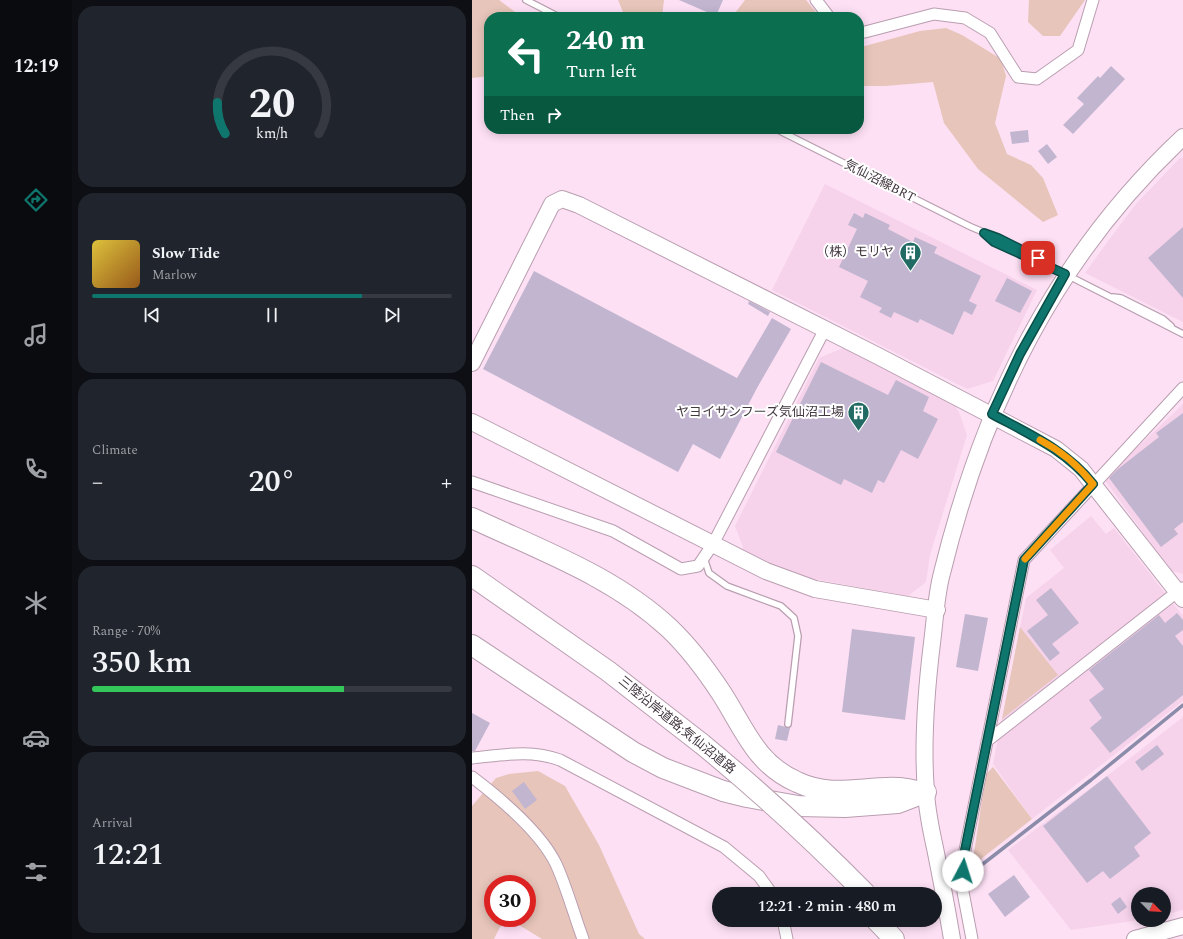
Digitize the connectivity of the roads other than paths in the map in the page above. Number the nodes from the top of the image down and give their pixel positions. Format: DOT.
graph roads {
  1 [pos="526,0"];
  2 [pos="816,0"];
  3 [pos="1093,0"];
  4 [pos="549,12"];
  5 [pos="825,12"];
  6 [pos="864,32"];
  7 [pos="786,134"];
  8 [pos="1183,137"];
  9 [pos="1065,274"];
  10 [pos="825,329"];
  11 [pos="1183,334"];
  12 [pos="472,363"];
  13 [pos="1183,388"];
  14 [pos="992,414"];
  15 [pos="472,422"];
  16 [pos="472,482"];
  17 [pos="1093,484"];
  18 [pos="472,518"];
  19 [pos="713,544"];
  20 [pos="704,558"];
  21 [pos="472,576"];
  22 [pos="472,591"];
  23 [pos="1181,593"];
  24 [pos="937,610"];
  25 [pos="472,645"];
  26 [pos="788,724"];
  27 [pos="987,741"];
  28 [pos="698,748"];
  29 [pos="472,758"];
  30 [pos="472,777"];
  31 [pos="926,792"];
  32 [pos="767,887"];
  33 [pos="844,887"];
  34 [pos="859,887"];
  35 [pos="1183,926"];
  36 [pos="784,927"];
  37 [pos="883,927"];
  38 [pos="898,927"];
  39 [pos="583,939"];
  40 [pos="786,939"];
  41 [pos="894,939"];
  42 [pos="910,939"];
  43 [pos="952,939"];
  44 [pos="972,939"];
  45 [pos="1135,939"];
  1 -- 4 [label="lane"];
  2 -- 5 [label="street"];
  3 -- 6 [label="street"];
  7 -- 9 [label="lane, 気仙沼線BRT"];
  8 -- 9 [label="street"];
  9 -- 11 [label="lane, 気仙沼線BRT"];
  9 -- 14 [label="street"];
  10 -- 12 [label="street"];
  10 -- 14 [label="street"];
  10 -- 19 [label="street"];
  13 -- 17 [label="street"];
  14 -- 17 [label="street"];
  14 -- 24 [label="street"];
  15 -- 19 [label="street"];
  16 -- 20 [label="street"];
  17 -- 23 [label="street"];
  17 -- 27 [label="street"];
  18 -- 31 [label="highway"];
  19 -- 20 [label="street"];
  19 -- 24 [label="street"];
  20 -- 26 [label="lane"];
  21 -- 28 [label="highway, 三陸沿岸道路;気仙沼道路"];
  22 -- 28 [label="highway, 三陸沿岸道路;気仙沼道路"];
  23 -- 27 [label="street"];
  24 -- 31 [label="street"];
  25 -- 31 [label="highway"];
  27 -- 44 [label="street"];
  28 -- 33 [label="highway, 三陸沿岸道路;気仙沼道路"];
  28 -- 34 [label="highway, 三陸沿岸道路;気仙沼道路, bridge"];
  29 -- 32 [label="street"];
  30 -- 39 [label="street"];
  31 -- 43 [label="street"];
  35 -- 45 [label="street"];
  36 -- 40 [label="street"];
  37 -- 41 [label="highway"];
  38 -- 42 [label="highway"];
}
